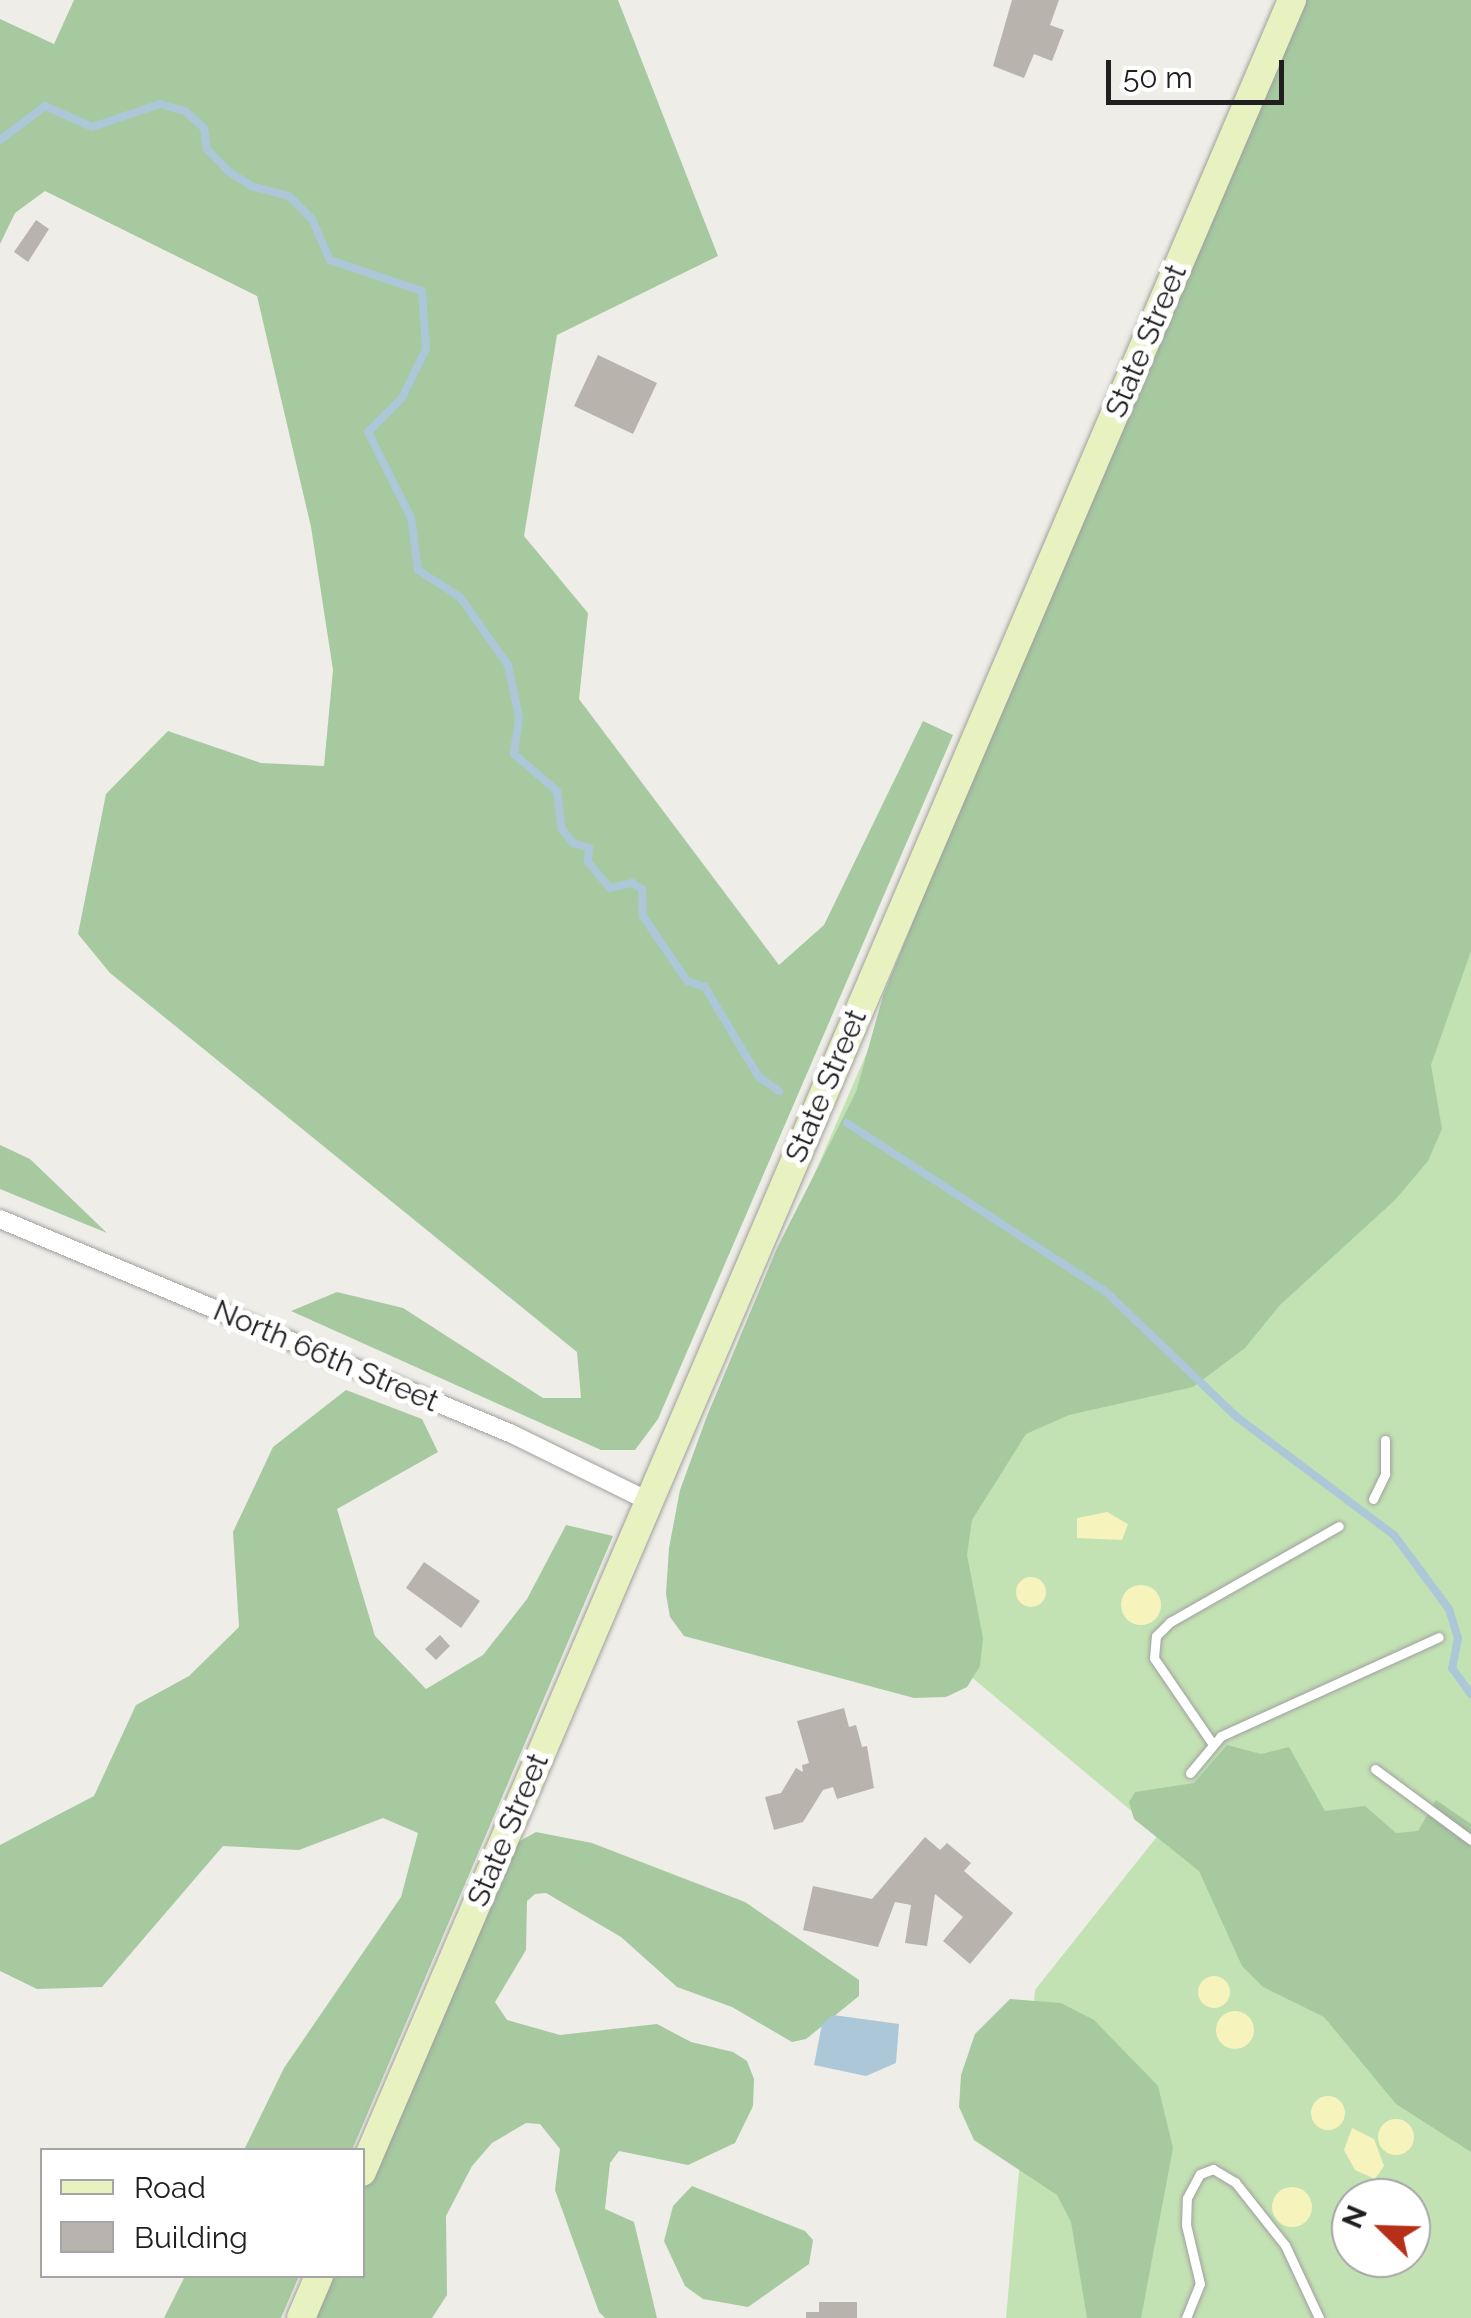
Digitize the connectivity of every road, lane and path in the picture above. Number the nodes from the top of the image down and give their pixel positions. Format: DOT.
graph roads {
  1 [pos="1292,0"];
  2 [pos="0,1219"];
  3 [pos="1384,1440"];
  4 [pos="1373,1499"];
  5 [pos="648,1500"];
  6 [pos="1338,1526"];
  7 [pos="1439,1637"];
  8 [pos="1212,1743"];
  9 [pos="1375,1769"];
  10 [pos="1190,1773"];
  11 [pos="1471,1840"];
  12 [pos="365,2165"];
  13 [pos="317,2278"];
  14 [pos="300,2318"];
  15 [pos="1186,2318"];
  16 [pos="1319,2318"];
  1 -- 5 [label="street, State Street"];
  2 -- 5 [label="street, North 66th Street"];
  3 -- 4 [label="lane"];
  5 -- 12 [label="street, State Street"];
  6 -- 8 [label="lane"];
  7 -- 8 [label="lane"];
  8 -- 10 [label="lane"];
  9 -- 11 [label="lane"];
  13 -- 14 [label="street"];
  15 -- 16 [label="lane"];
}
